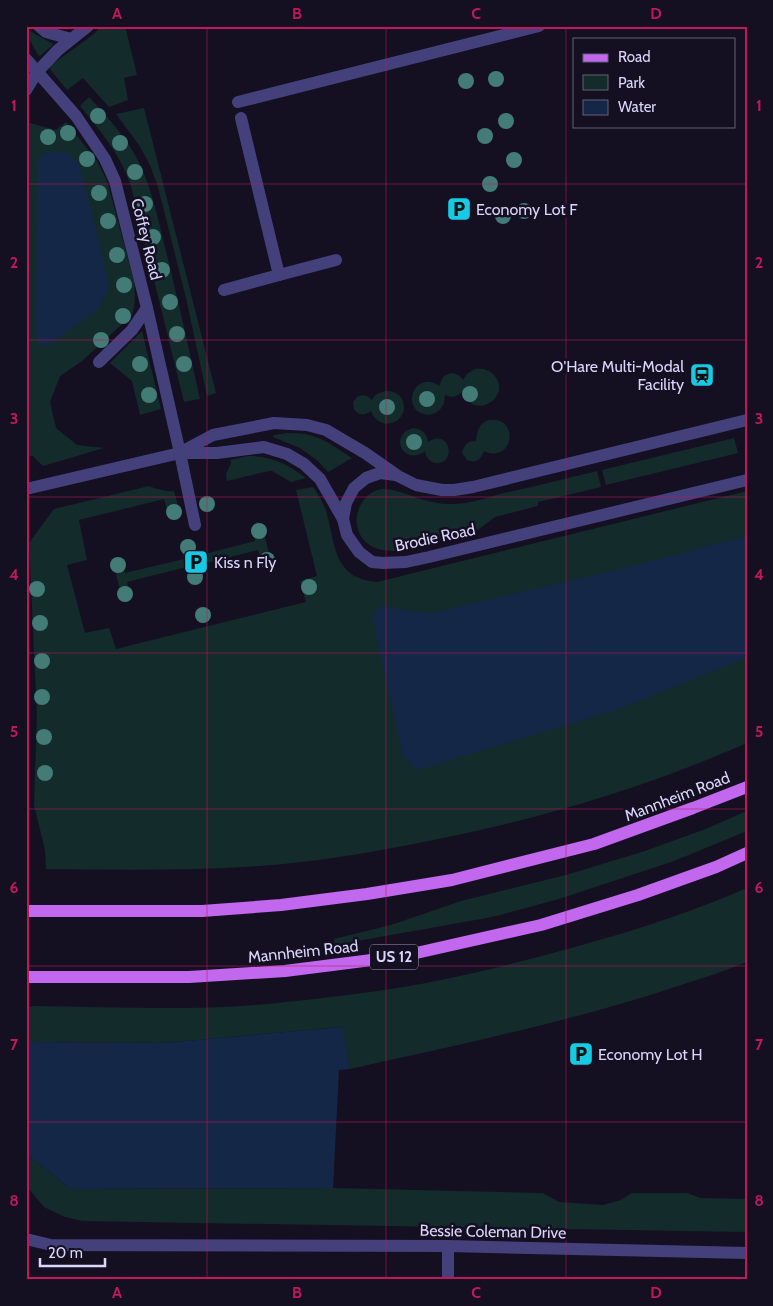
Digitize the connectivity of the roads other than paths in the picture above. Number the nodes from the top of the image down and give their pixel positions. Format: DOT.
graph roads {
  1 [pos="39,26"];
  2 [pos="88,26"];
  3 [pos="539,26"];
  4 [pos="71,39"];
  5 [pos="26,59"];
  6 [pos="38,72"];
  7 [pos="26,90"];
  8 [pos="238,102"];
  9 [pos="241,118"];
  10 [pos="336,260"];
  11 [pos="279,275"];
  12 [pos="224,290"];
  13 [pos="147,308"];
  14 [pos="99,362"];
  15 [pos="747,420"];
  16 [pos="180,453"];
  17 [pos="398,476"];
  18 [pos="747,480"];
  19 [pos="26,490"];
  20 [pos="343,519"];
  21 [pos="195,525"];
  22 [pos="747,787"];
  23 [pos="747,853"];
  24 [pos="26,911"];
  25 [pos="26,978"];
  26 [pos="26,1239"];
  27 [pos="448,1246"];
  28 [pos="747,1253"];
  29 [pos="448,1280"];
  1 -- 4 [label="street"];
  2 -- 4 [label="street"];
  3 -- 8 [label="street"];
  4 -- 6 [label="street"];
  5 -- 6 [label="street, Coffey Road"];
  6 -- 7 [label="street"];
  6 -- 13 [label="street, Coffey Road"];
  9 -- 11 [label="street"];
  10 -- 11 [label="street"];
  11 -- 12 [label="street"];
  13 -- 14 [label="street"];
  13 -- 16 [label="street, Coffey Road"];
  15 -- 17 [label="street, Brodie Road"];
  16 -- 17 [label="street, Brodie Road"];
  16 -- 19 [label="street, Brodie Road"];
  16 -- 20 [label="street, Brodie Road"];
  16 -- 21 [label="street, Coffey Road"];
  17 -- 20 [label="street"];
  18 -- 20 [label="street, Brodie Road"];
  22 -- 24 [label="main road, Mannheim Road"];
  23 -- 25 [label="main road, Mannheim Road / US 12"];
  26 -- 27 [label="street, Bessie Coleman Drive"];
  27 -- 28 [label="street, Bessie Coleman Drive"];
  27 -- 29 [label="street"];
}
